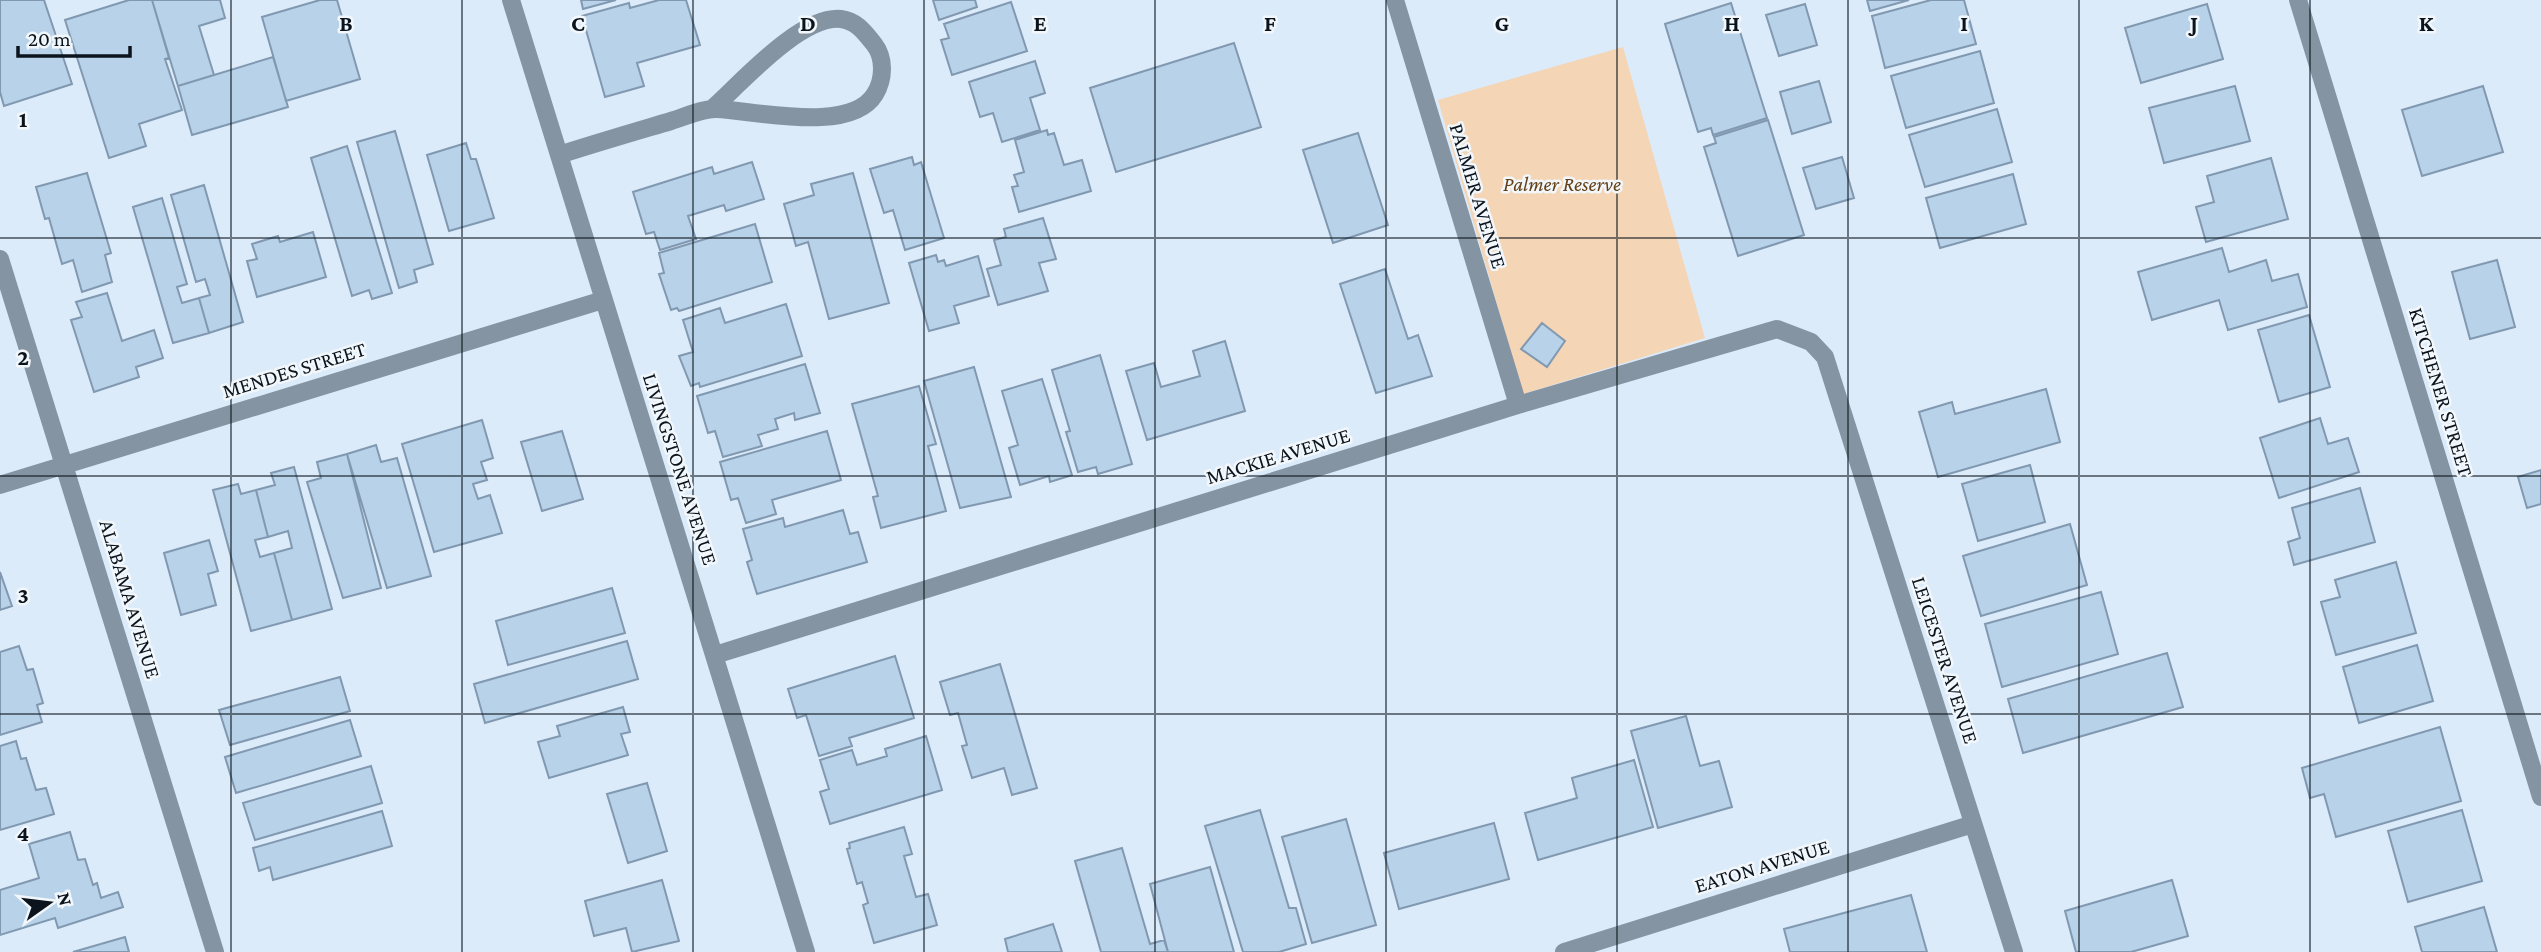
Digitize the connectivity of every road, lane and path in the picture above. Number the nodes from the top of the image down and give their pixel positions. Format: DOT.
graph roads {
  1 [pos="511,0"];
  2 [pos="1395,0"];
  3 [pos="2298,0"];
  4 [pos="713,108"];
  5 [pos="558,155"];
  6 [pos="0,259"];
  7 [pos="603,300"];
  8 [pos="1832,382"];
  9 [pos="1518,405"];
  10 [pos="64,465"];
  11 [pos="0,485"];
  12 [pos="715,655"];
  13 [pos="2541,797"];
  14 [pos="1973,824"];
  15 [pos="215,952"];
  16 [pos="806,952"];
  17 [pos="1564,952"];
  18 [pos="2014,952"];
  1 -- 5 [label="street, LIVINGSTONE AVENUE"];
  2 -- 9 [label="street, PALMER AVENUE"];
  3 -- 13 [label="street, KITCHENER STREET"];
  4 -- 4 [label="street"];
  4 -- 5 [label="street"];
  5 -- 7 [label="street, LIVINGSTONE AVENUE"];
  6 -- 10 [label="street, ALABAMA AVENUE"];
  7 -- 10 [label="street, MENDES STREET"];
  7 -- 12 [label="street, LIVINGSTONE AVENUE"];
  8 -- 9 [label="street, MACKIE AVENUE"];
  8 -- 14 [label="street, LEICESTER AVENUE"];
  9 -- 12 [label="street, MACKIE AVENUE"];
  10 -- 11 [label="street, MENDES STREET"];
  10 -- 15 [label="street, ALABAMA AVENUE"];
  12 -- 16 [label="street, LIVINGSTONE AVENUE"];
  14 -- 17 [label="street, EATON AVENUE"];
  14 -- 18 [label="street, LEICESTER AVENUE"];
}
